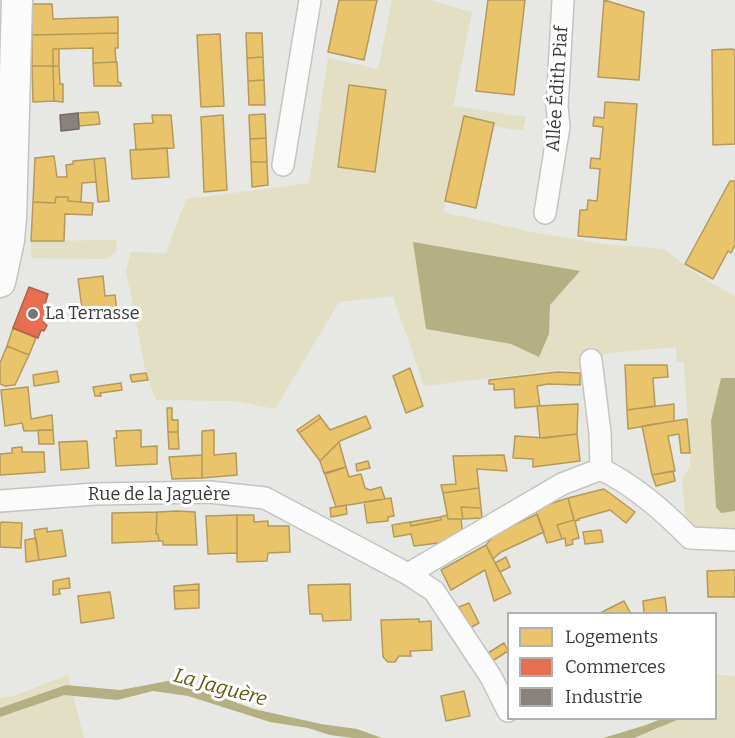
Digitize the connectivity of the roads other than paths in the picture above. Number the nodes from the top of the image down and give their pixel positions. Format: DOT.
graph roads {
  1 [pos="17,0"];
  2 [pos="310,0"];
  3 [pos="563,0"];
  4 [pos="283,165"];
  5 [pos="545,213"];
  6 [pos="4,240"];
  7 [pos="0,282"];
  8 [pos="591,360"];
  9 [pos="601,469"];
  10 [pos="0,501"];
  11 [pos="735,540"];
  12 [pos="408,574"];
  13 [pos="507,709"];
  1 -- 6 [label="street"];
  2 -- 4 [label="street"];
  3 -- 5 [label="street, Allée Édith Piaf"];
  6 -- 7 [label="street"];
  8 -- 9 [label="street"];
  9 -- 11 [label="street"];
  9 -- 12 [label="street"];
  10 -- 12 [label="street, Rue de la Jaguère"];
  12 -- 13 [label="street, Rue de la Jaguère"];
}
